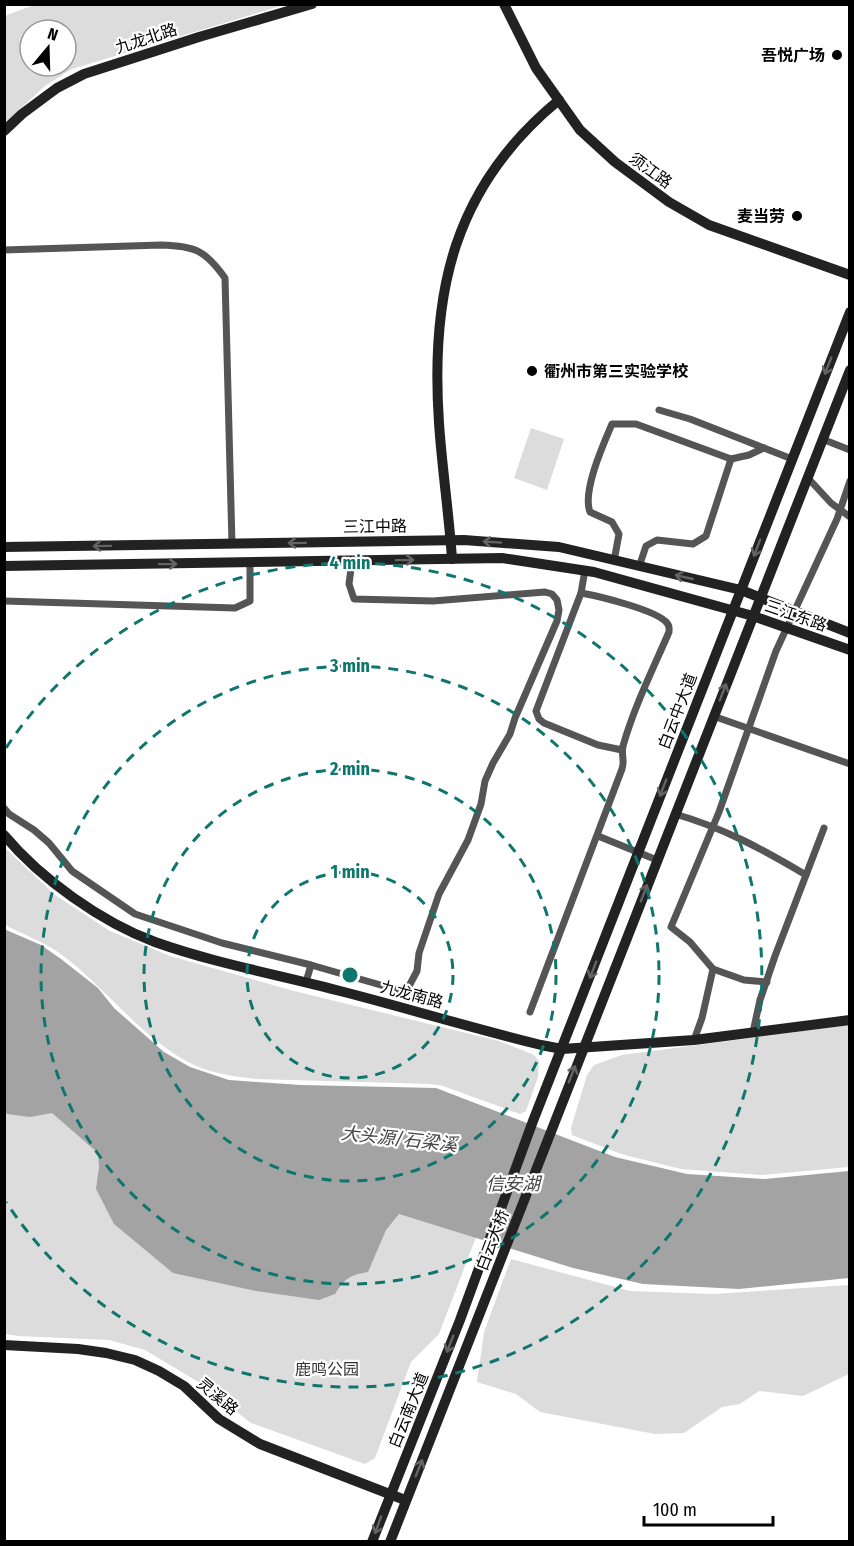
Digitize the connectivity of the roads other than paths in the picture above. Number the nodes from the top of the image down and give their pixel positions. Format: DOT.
graph roads {
  1 [pos="312,4"];
  2 [pos="504,4"];
  3 [pos="559,100"];
  4 [pos="4,131"];
  5 [pos="4,250"];
  6 [pos="849,275"];
  7 [pos="849,312"];
  8 [pos="849,370"];
  9 [pos="659,410"];
  10 [pos="822,439"];
  11 [pos="764,448"];
  12 [pos="849,450"];
  13 [pos="731,459"];
  14 [pos="792,459"];
  15 [pos="807,477"];
  16 [pos="849,481"];
  17 [pos="840,510"];
  18 [pos="849,517"];
  19 [pos="451,540"];
  20 [pos="232,544"];
  21 [pos="4,547"];
  22 [pos="452,559"];
  23 [pos="352,561"];
  24 [pos="614,561"];
  25 [pos="250,563"];
  26 [pos="4,566"];
  27 [pos="639,567"];
  28 [pos="585,570"];
  29 [pos="741,590"];
  30 [pos="581,593"];
  31 [pos="760,597"];
  32 [pos="4,601"];
  33 [pos="733,611"];
  34 [pos="794,611"];
  35 [pos="753,616"];
  36 [pos="787,627"];
  37 [pos="849,633"];
  38 [pos="849,650"];
  39 [pos="713,716"];
  40 [pos="749,729"];
  41 [pos="622,750"];
  42 [pos="849,764"];
  43 [pos="4,808"];
  44 [pos="675,814"];
  45 [pos="713,826"];
  46 [pos="824,828"];
  47 [pos="4,836"];
  48 [pos="598,836"];
  49 [pos="638,853"];
  50 [pos="657,860"];
  51 [pos="806,875"];
  52 [pos="311,965"];
  53 [pos="713,969"];
  54 [pos="306,982"];
  55 [pos="767,982"];
  56 [pos="530,1011"];
  57 [pos="849,1020"];
  58 [pos="753,1032"];
  59 [pos="694,1040"];
  60 [pos="583,1048"];
  61 [pos="562,1049"];
  62 [pos="533,1121"];
  63 [pos="471,1289"];
  64 [pos="487,1295"];
  65 [pos="4,1345"];
  66 [pos="390,1495"];
  67 [pos="405,1500"];
  68 [pos="372,1542"];
  69 [pos="390,1542"];
  1 -- 4 [label="main road, 九龙北路"];
  2 -- 3 [label="main road, 须江路"];
  3 -- 6 [label="main road, 须江路"];
  3 -- 19 [label="main road"];
  5 -- 20 [label="street"];
  7 -- 14 [label="main road, 白云中大道, one-way"];
  8 -- 10 [label="main road"];
  9 -- 11 [label="street"];
  10 -- 12 [label="street"];
  10 -- 15 [label="main road"];
  11 -- 13 [label="street"];
  11 -- 14 [label="street"];
  13 -- 24 [label="street"];
  13 -- 27 [label="street"];
  14 -- 29 [label="main road, 白云中大道, one-way"];
  15 -- 17 [label="street"];
  15 -- 31 [label="main road"];
  16 -- 17 [label="street"];
  17 -- 18 [label="street"];
  17 -- 34 [label="street"];
  19 -- 20 [label="main road, 三江中路, one-way"];
  19 -- 22 [label="main road"];
  24 -- 19 [label="main road, 三江中路, one-way"];
  20 -- 21 [label="main road, 三江中路, one-way"];
  23 -- 22 [label="main road, 三江中路, one-way"];
  22 -- 28 [label="main road, 三江中路"];
  23 -- 25 [label="main road, 三江中路"];
  23 -- 52 [label="street"];
  24 -- 27 [label="main road, 三江中路"];
  26 -- 25 [label="main road, 三江中路, one-way"];
  25 -- 32 [label="street"];
  29 -- 27 [label="main road, 三江中路, one-way"];
  28 -- 30 [label="street"];
  28 -- 33 [label="main road, 三江中路"];
  29 -- 31 [label="main road, 三江东路"];
  29 -- 33 [label="main road, 白云中大道"];
  30 -- 41 [label="street"];
  30 -- 41 [label="street"];
  31 -- 34 [label="main road, 三江东路"];
  31 -- 35 [label="main road"];
  33 -- 35 [label="main road, 三江东路"];
  33 -- 49 [label="main road, 白云中大道, one-way"];
  34 -- 36 [label="street"];
  34 -- 37 [label="main road, 三江东路"];
  35 -- 36 [label="main road, 三江东路"];
  39 -- 35 [label="main road, one-way"];
  36 -- 38 [label="main road, 三江东路"];
  36 -- 40 [label="street"];
  39 -- 40 [label="street"];
  39 -- 44 [label="main road"];
  40 -- 42 [label="street"];
  40 -- 45 [label="street"];
  41 -- 48 [label="street"];
  43 -- 52 [label="street"];
  44 -- 45 [label="street"];
  44 -- 50 [label="main road"];
  45 -- 51 [label="street"];
  45 -- 53 [label="street"];
  46 -- 51 [label="street"];
  47 -- 54 [label="main road, 九龙南路"];
  48 -- 49 [label="street"];
  48 -- 56 [label="street"];
  49 -- 50 [label="street"];
  49 -- 61 [label="main road, 白云中大道, one-way"];
  60 -- 50 [label="main road, one-way"];
  51 -- 55 [label="street"];
  52 -- 54 [label="street"];
  53 -- 55 [label="street"];
  53 -- 59 [label="street"];
  54 -- 61 [label="main road, 九龙南路"];
  55 -- 58 [label="street"];
  57 -- 58 [label="main road, 九龙南路"];
  58 -- 59 [label="main road, 九龙南路"];
  59 -- 60 [label="main road, 九龙南路"];
  60 -- 61 [label="main road, 九龙南路"];
  64 -- 60 [label="main road, 白云大桥, one-way"];
  61 -- 62 [label="main road, 白云中大道"];
  62 -- 63 [label="main road, 白云大桥"];
  63 -- 66 [label="main road, 白云南大道, one-way"];
  67 -- 64 [label="main road, 白云南大道, one-way"];
  65 -- 66 [label="main road, 灵溪路"];
  66 -- 67 [label="main road, 灵溪路"];
  66 -- 68 [label="main road, 白云南大道, one-way"];
  67 -- 69 [label="main road, 白云南大道"];
}
